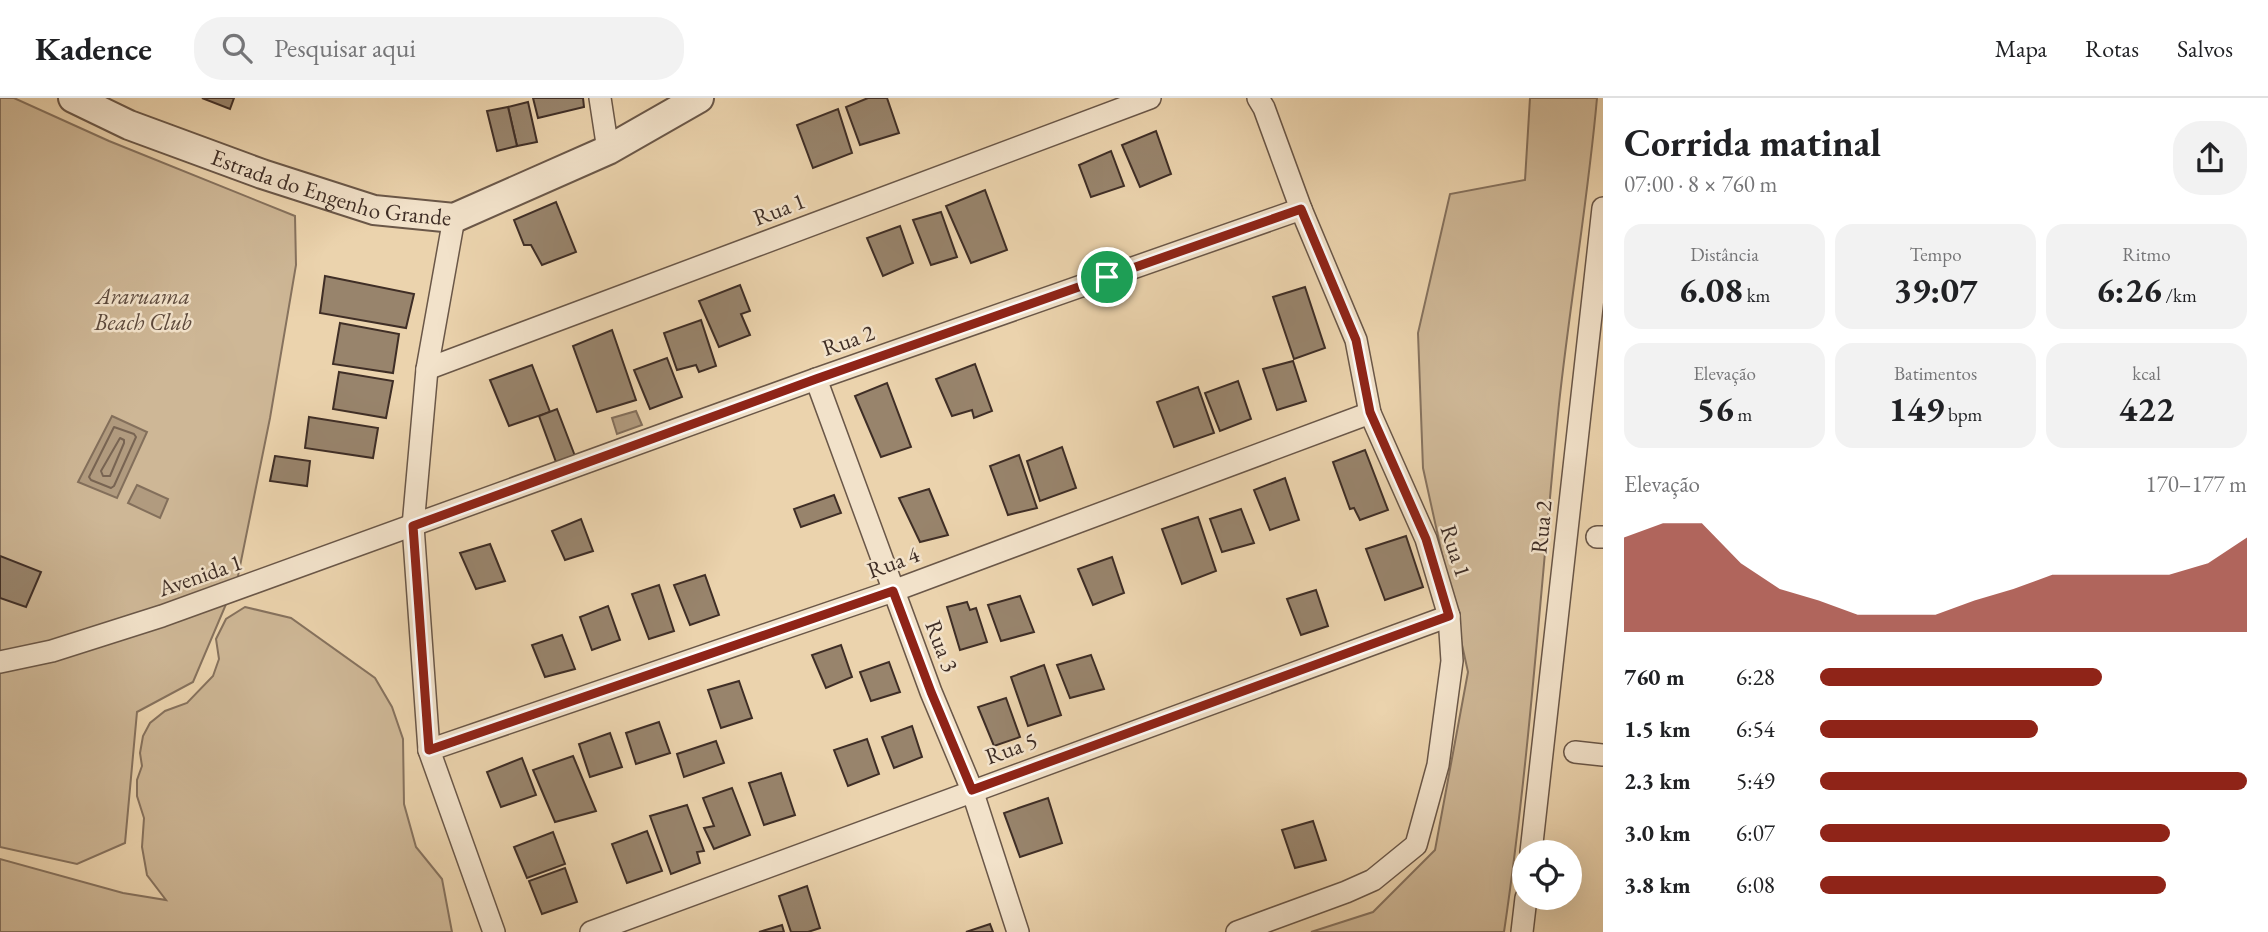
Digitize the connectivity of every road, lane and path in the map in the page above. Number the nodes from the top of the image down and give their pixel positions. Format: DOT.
graph roads {
  1 [pos="72,98"];
  2 [pos="600,98"];
  3 [pos="699,98"];
  4 [pos="1150,98"];
  5 [pos="1258,98"];
  6 [pos="608,150"];
  7 [pos="1603,208"];
  8 [pos="1301,209"];
  9 [pos="454,218"];
  10 [pos="428,369"];
  11 [pos="816,379"];
  12 [pos="1370,412"];
  13 [pos="413,526"];
  14 [pos="893,591"];
  15 [pos="1449,616"];
  16 [pos="0,662"];
  17 [pos="429,750"];
  18 [pos="1575,752"];
  19 [pos="1603,755"];
  20 [pos="972,790"];
  21 [pos="1532,840"];
  22 [pos="1525,910"];
  23 [pos="494,932"];
  24 [pos="591,932"];
  25 [pos="1018,932"];
  26 [pos="1237,932"];
  27 [pos="1522,932"];
  1 -- 9 [label="street, Estrada do Engenho Grande"];
  2 -- 6 [label="street"];
  3 -- 6 [label="street, Estrada do Engenho Grande"];
  4 -- 10 [label="street, Rua 1"];
  5 -- 8 [label="street, Rua 1"];
  6 -- 9 [label="street, Estrada do Engenho Grande"];
  7 -- 21 [label="street, Rua 2"];
  8 -- 11 [label="street, Rua 2"];
  8 -- 12 [label="street, Rua 1"];
  9 -- 10 [label="street"];
  10 -- 13 [label="street"];
  11 -- 13 [label="street, Rua 2"];
  11 -- 14 [label="street, Rua 3"];
  12 -- 14 [label="street, Rua 4"];
  12 -- 15 [label="street, Rua 1"];
  13 -- 16 [label="street, Avenida 1"];
  13 -- 17 [label="street"];
  14 -- 17 [label="street, Rua 4"];
  14 -- 20 [label="street, Rua 3"];
  15 -- 20 [label="street, Rua 5"];
  15 -- 26 [label="street, Rua 1"];
  17 -- 23 [label="street"];
  18 -- 19 [label="street"];
  20 -- 24 [label="street, Rua 5"];
  20 -- 25 [label="street, Rua 3"];
  22 -- 27 [label="street"];
}
